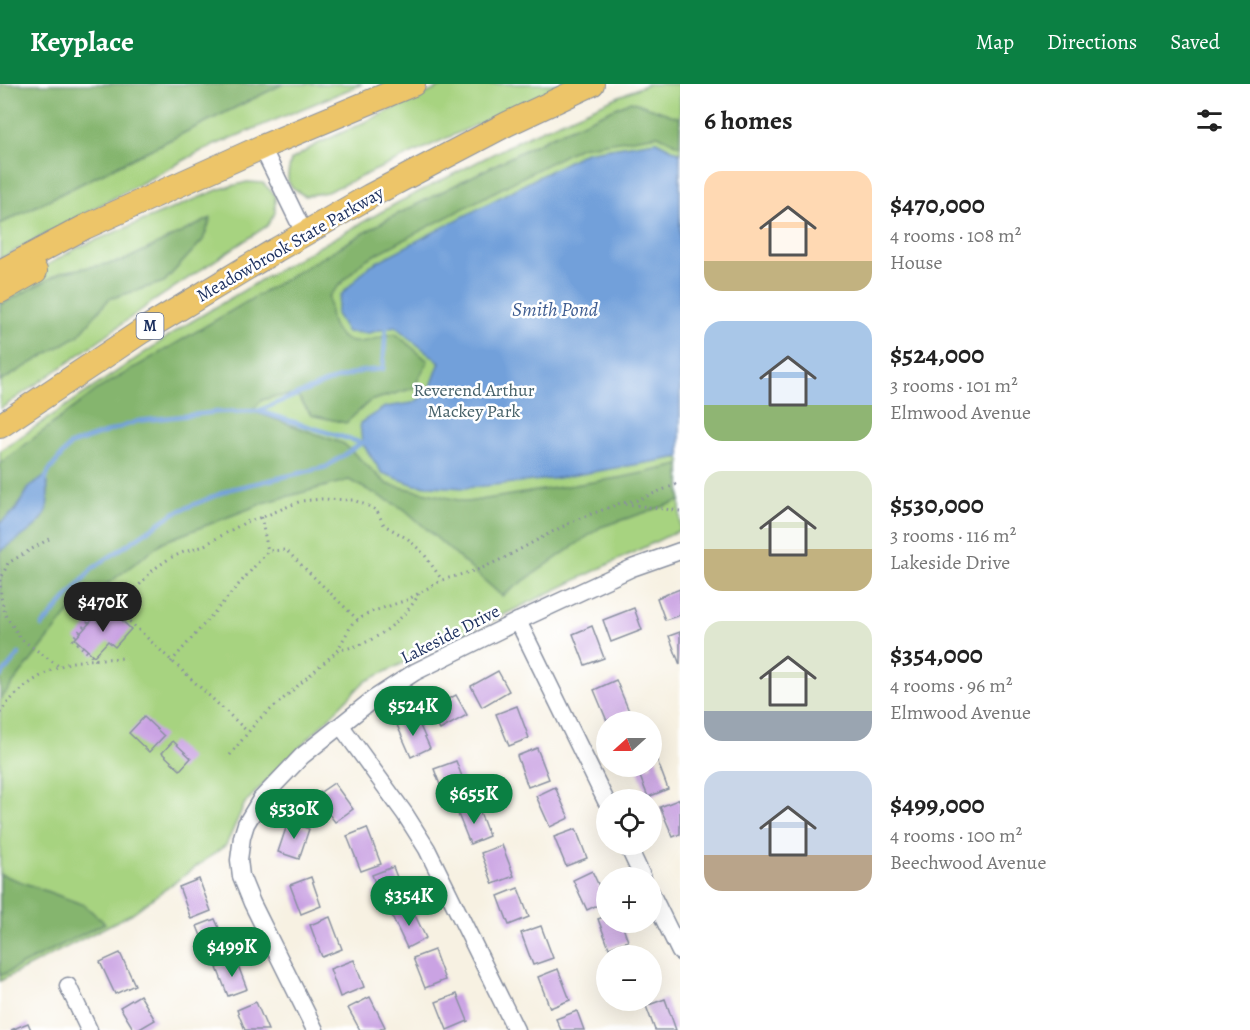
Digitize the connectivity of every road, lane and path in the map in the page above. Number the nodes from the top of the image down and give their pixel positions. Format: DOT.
graph roads {
  1 [pos="413,84"];
  2 [pos="592,84"];
  3 [pos="261,147"];
  4 [pos="184,183"];
  5 [pos="304,233"];
  6 [pos="0,272"];
  7 [pos="0,291"];
  8 [pos="0,426"];
  9 [pos="680,483"];
  10 [pos="621,503"];
  11 [pos="680,511"];
  12 [pos="261,518"];
  13 [pos="49,539"];
  14 [pos="268,551"];
  15 [pos="680,551"];
  16 [pos="442,580"];
  17 [pos="419,594"];
  18 [pos="1,604"];
  19 [pos="112,605"];
  20 [pos="358,620"];
  21 [pos="518,621"];
  22 [pos="337,651"];
  23 [pos="125,658"];
  24 [pos="96,660"];
  25 [pos="171,662"];
  26 [pos="60,667"];
  27 [pos="0,713"];
  28 [pos="340,726"];
  29 [pos="248,732"];
  30 [pos="230,755"];
  31 [pos="600,789"];
  32 [pos="662,915"];
  33 [pos="680,952"];
  34 [pos="68,986"];
  35 [pos="89,1030"];
  36 [pos="315,1030"];
  37 [pos="516,1030"];
  1 -- 3 [label="highway"];
  2 -- 5 [label="highway, Meadowbrook State Parkway / M"];
  3 -- 4 [label="highway"];
  3 -- 5 [label="street"];
  4 -- 6 [label="highway"];
  4 -- 7 [label="highway"];
  5 -- 8 [label="highway, Meadowbrook State Parkway / M"];
  9 -- 10 [label="path"];
  10 -- 11 [label="path"];
  10 -- 16 [label="path"];
  12 -- 14 [label="path"];
  12 -- 16 [label="path"];
  12 -- 19 [label="path"];
  13 -- 18 [label="path"];
  14 -- 20 [label="path"];
  14 -- 25 [label="path"];
  15 -- 21 [label="street, Lakeside Drive"];
  16 -- 17 [label="path"];
  17 -- 20 [label="path"];
  17 -- 22 [label="path"];
  18 -- 26 [label="path"];
  19 -- 24 [label="path"];
  19 -- 25 [label="path"];
  20 -- 22 [label="path"];
  21 -- 28 [label="street, Lakeside Drive"];
  21 -- 31 [label="street"];
  22 -- 29 [label="path"];
  23 -- 24 [label="path"];
  24 -- 26 [label="path"];
  25 -- 29 [label="path"];
  26 -- 27 [label="path"];
  28 -- 36 [label="street, Lakeside Drive"];
  28 -- 37 [label="street"];
  29 -- 30 [label="path"];
  32 -- 33 [label="street"];
  34 -- 35 [label="street"];
}
